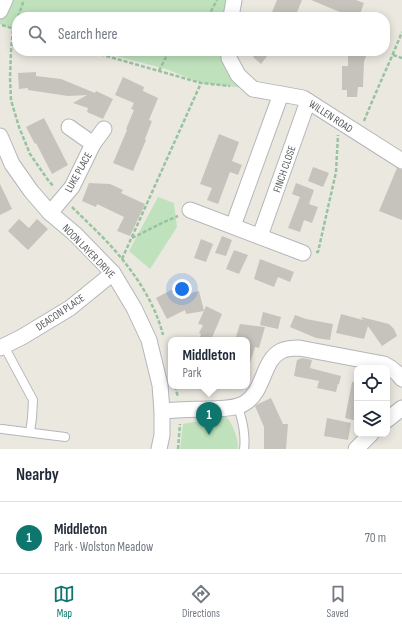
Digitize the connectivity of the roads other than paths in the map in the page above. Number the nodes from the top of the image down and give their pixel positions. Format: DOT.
graph roads {
  1 [pos="5,0"];
  2 [pos="234,0"];
  3 [pos="0,11"];
  4 [pos="232,12"];
  5 [pos="229,56"];
  6 [pos="281,94"];
  7 [pos="308,101"];
  8 [pos="69,127"];
  9 [pos="104,129"];
  10 [pos="0,136"];
  11 [pos="93,144"];
  12 [pos="402,161"];
  13 [pos="6,168"];
  14 [pos="190,210"];
  15 [pos="50,213"];
  16 [pos="233,226"];
  17 [pos="260,236"];
  18 [pos="303,253"];
  19 [pos="113,273"];
  20 [pos="2,347"];
  21 [pos="402,379"];
  22 [pos="238,406"];
  23 [pos="402,408"];
  24 [pos="162,411"];
  25 [pos="390,418"];
  26 [pos="2,429"];
  27 [pos="30,432"];
  28 [pos="65,436"];
  29 [pos="368,437"];
  30 [pos="159,449"];
  31 [pos="244,449"];
  32 [pos="356,449"];
  1 -- 3 [label="street"];
  2 -- 4 [label="street"];
  5 -- 6 [label="street, WILLEN ROAD"];
  6 -- 7 [label="street, WILLEN ROAD"];
  6 -- 16 [label="street"];
  7 -- 12 [label="street, WILLEN ROAD"];
  7 -- 17 [label="street, FINCH CLOSE"];
  8 -- 11 [label="street"];
  9 -- 11 [label="street, LUKE PLACE"];
  10 -- 13 [label="street, NOON LAYER DRIVE"];
  11 -- 15 [label="street, LUKE PLACE"];
  13 -- 15 [label="street, NOON LAYER DRIVE"];
  14 -- 16 [label="street"];
  15 -- 19 [label="street, NOON LAYER DRIVE"];
  16 -- 17 [label="street"];
  17 -- 18 [label="street"];
  19 -- 20 [label="street, DEACON PLACE"];
  19 -- 24 [label="street, NOON LAYER DRIVE"];
  20 -- 27 [label="lane, DEACON PLACE"];
  21 -- 22 [label="street"];
  22 -- 24 [label="street"];
  22 -- 31 [label="lane"];
  23 -- 25 [label="street"];
  24 -- 30 [label="street, NOON LAYER DRIVE"];
  26 -- 27 [label="lane"];
  27 -- 28 [label="lane"];
  29 -- 32 [label="street"];
}
